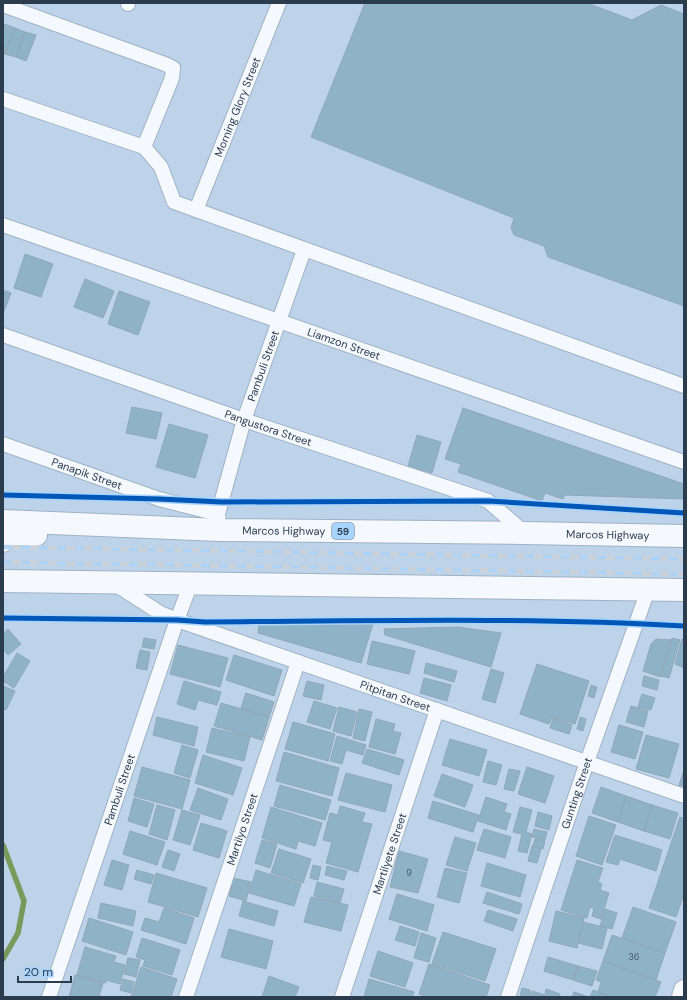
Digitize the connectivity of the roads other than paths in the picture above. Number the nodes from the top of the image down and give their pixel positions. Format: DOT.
graph roads {
  1 [pos="279,3"];
  2 [pos="3,5"];
  3 [pos="3,99"];
  4 [pos="144,147"];
  5 [pos="196,210"];
  6 [pos="3,225"];
  7 [pos="304,250"];
  8 [pos="279,322"];
  9 [pos="3,335"];
  10 [pos="684,386"];
  11 [pos="244,420"];
  12 [pos="3,444"];
  13 [pos="684,462"];
  14 [pos="3,521"];
  15 [pos="219,522"];
  16 [pos="525,533"];
  17 [pos="684,536"];
  18 [pos="3,541"];
  19 [pos="3,566"];
  20 [pos="3,581"];
  21 [pos="113,583"];
  22 [pos="191,583"];
  23 [pos="648,590"];
  24 [pos="684,590"];
  25 [pos="177,620"];
  26 [pos="298,662"];
  27 [pos="438,710"];
  28 [pos="587,762"];
  29 [pos="684,796"];
  30 [pos="684,990"];
  31 [pos="49,997"];
  32 [pos="186,997"];
  33 [pos="342,997"];
  34 [pos="508,997"];
  35 [pos="682,997"];
  1 -- 5 [label="street, Morning Glory Street"];
  2 -- 4 [label="street"];
  3 -- 4 [label="street"];
  4 -- 5 [label="street"];
  5 -- 7 [label="street"];
  6 -- 8 [label="street, Liamzon Street"];
  7 -- 8 [label="street, Pambuli Street"];
  7 -- 10 [label="street"];
  8 -- 11 [label="street, Pambuli Street"];
  8 -- 13 [label="street, Liamzon Street"];
  9 -- 11 [label="street, Pangustora Street"];
  11 -- 15 [label="street, Pambuli Street"];
  11 -- 16 [label="street, Pangustora Street"];
  12 -- 15 [label="street, Panapik Street"];
  14 -- 15 [label="main road, Marcos Highway / 59"];
  15 -- 16 [label="main road, Marcos Highway / 59"];
  15 -- 18 [label="main road"];
  16 -- 17 [label="main road, Marcos Highway / 59"];
  19 -- 22 [label="main road"];
  20 -- 21 [label="main road"];
  21 -- 22 [label="main road"];
  21 -- 25 [label="street, Pitpitan Street"];
  22 -- 23 [label="main road"];
  22 -- 25 [label="street, Pambuli Street"];
  23 -- 24 [label="main road"];
  23 -- 28 [label="street, Gunting Street"];
  25 -- 26 [label="street, Pitpitan Street"];
  25 -- 31 [label="street, Pambuli Street"];
  26 -- 27 [label="street, Pitpitan Street"];
  26 -- 32 [label="street, Martilyo Street"];
  27 -- 28 [label="street, Pitpitan Street"];
  27 -- 33 [label="street, Martilyete Street"];
  28 -- 29 [label="street, Pitpitan Street"];
  28 -- 34 [label="street, Gunting Street"];
  30 -- 35 [label="main road"];
}
